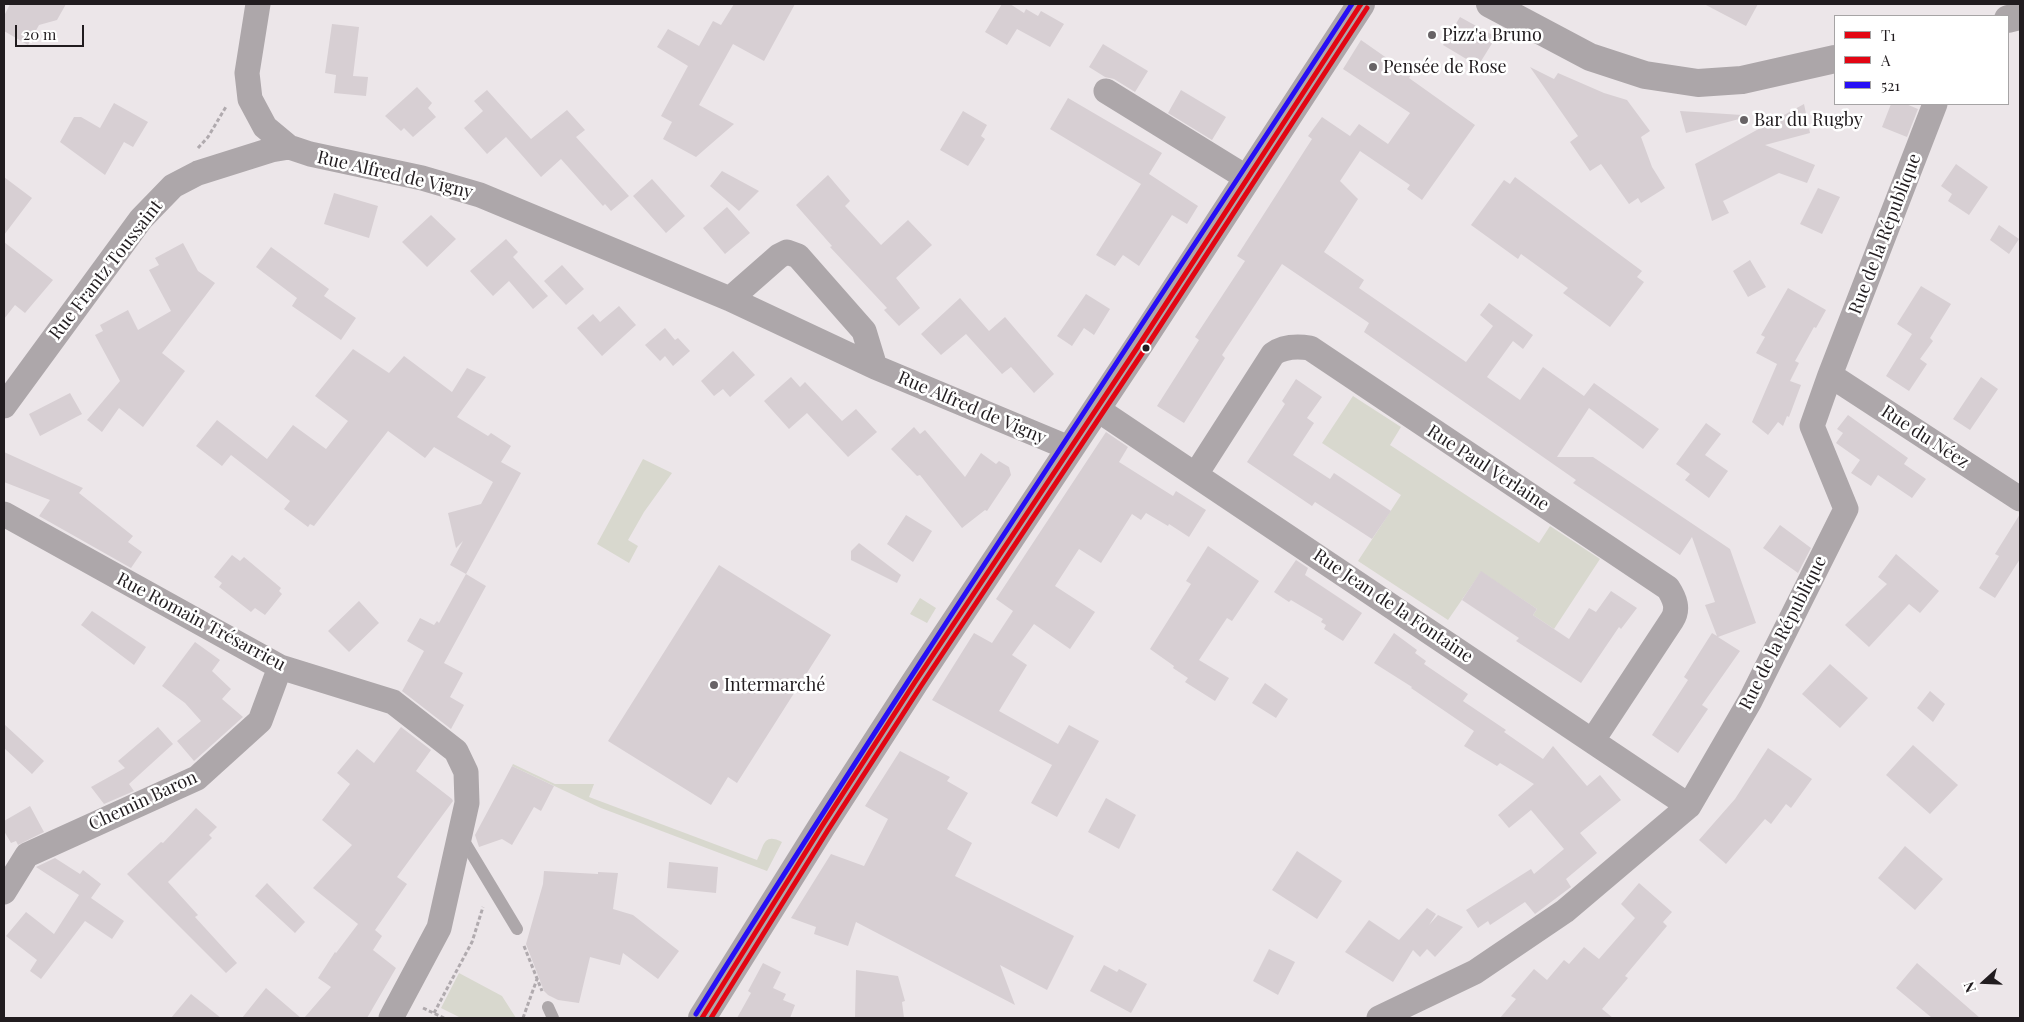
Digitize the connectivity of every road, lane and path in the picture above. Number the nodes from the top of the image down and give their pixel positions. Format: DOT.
graph roads {
  1 [pos="258,4"];
  2 [pos="1361,4"];
  3 [pos="1490,4"];
  4 [pos="1834,58"];
  5 [pos="247,73"];
  6 [pos="1106,91"];
  7 [pos="1935,105"];
  8 [pos="289,147"];
  9 [pos="196,150"];
  10 [pos="1247,178"];
  11 [pos="730,299"];
  12 [pos="875,367"];
  13 [pos="1830,375"];
  14 [pos="4,406"];
  15 [pos="1097,409"];
  16 [pos="1069,448"];
  17 [pos="1196,474"];
  18 [pos="2020,499"];
  19 [pos="4,514"];
  20 [pos="280,667"];
  21 [pos="1592,740"];
  22 [pos="1689,806"];
  23 [pos="460,833"];
  24 [pos="490,883"];
  25 [pos="4,892"];
  26 [pos="517,929"];
  27 [pos="537,978"];
  28 [pos="420,1013"];
  29 [pos="434,1013"];
  30 [pos="550,1013"];
  31 [pos="1385,1017"];
  32 [pos="392,1018"];
  33 [pos="444,1018"];
  34 [pos="523,1018"];
  35 [pos="702,1018"];
  1 -- 5 [label="street, Rue Alfred de Vigny"];
  2 -- 10 [label="street"];
  3 -- 4 [label="main road"];
  5 -- 8 [label="street, Rue Alfred de Vigny"];
  5 -- 9 [label="path"];
  6 -- 10 [label="street"];
  7 -- 13 [label="street, Rue de la République"];
  8 -- 11 [label="street, Rue Alfred de Vigny"];
  8 -- 14 [label="street, Rue Frantz Toussaint"];
  10 -- 15 [label="street"];
  11 -- 12 [label="street, Rue Alfred de Vigny"];
  11 -- 12 [label="street, Rue Alfred de Vigny"];
  12 -- 16 [label="street, Rue Alfred de Vigny"];
  13 -- 18 [label="street, Rue du Néez"];
  13 -- 22 [label="street, Rue de la République"];
  15 -- 16 [label="street"];
  15 -- 17 [label="street, Rue Jean de la Fontaine"];
  16 -- 35 [label="street"];
  17 -- 21 [label="street, Rue Jean de la Fontaine"];
  17 -- 21 [label="street, Rue Paul Verlaine"];
  19 -- 20 [label="street, Rue Romain Trésarrieu"];
  20 -- 23 [label="street, Rue Romain Trésarrieu"];
  20 -- 25 [label="street, Chemin Baron"];
  21 -- 22 [label="street, Rue Jean de la Fontaine"];
  22 -- 31 [label="street, Rue de la République"];
  23 -- 24 [label="lane"];
  23 -- 32 [label="street, Rue Romain Trésarrieu"];
  24 -- 26 [label="lane"];
  24 -- 29 [label="path"];
  26 -- 27 [label="path"];
  27 -- 30 [label="path"];
  27 -- 34 [label="path"];
  28 -- 29 [label="path"];
  29 -- 33 [label="path"];
}
